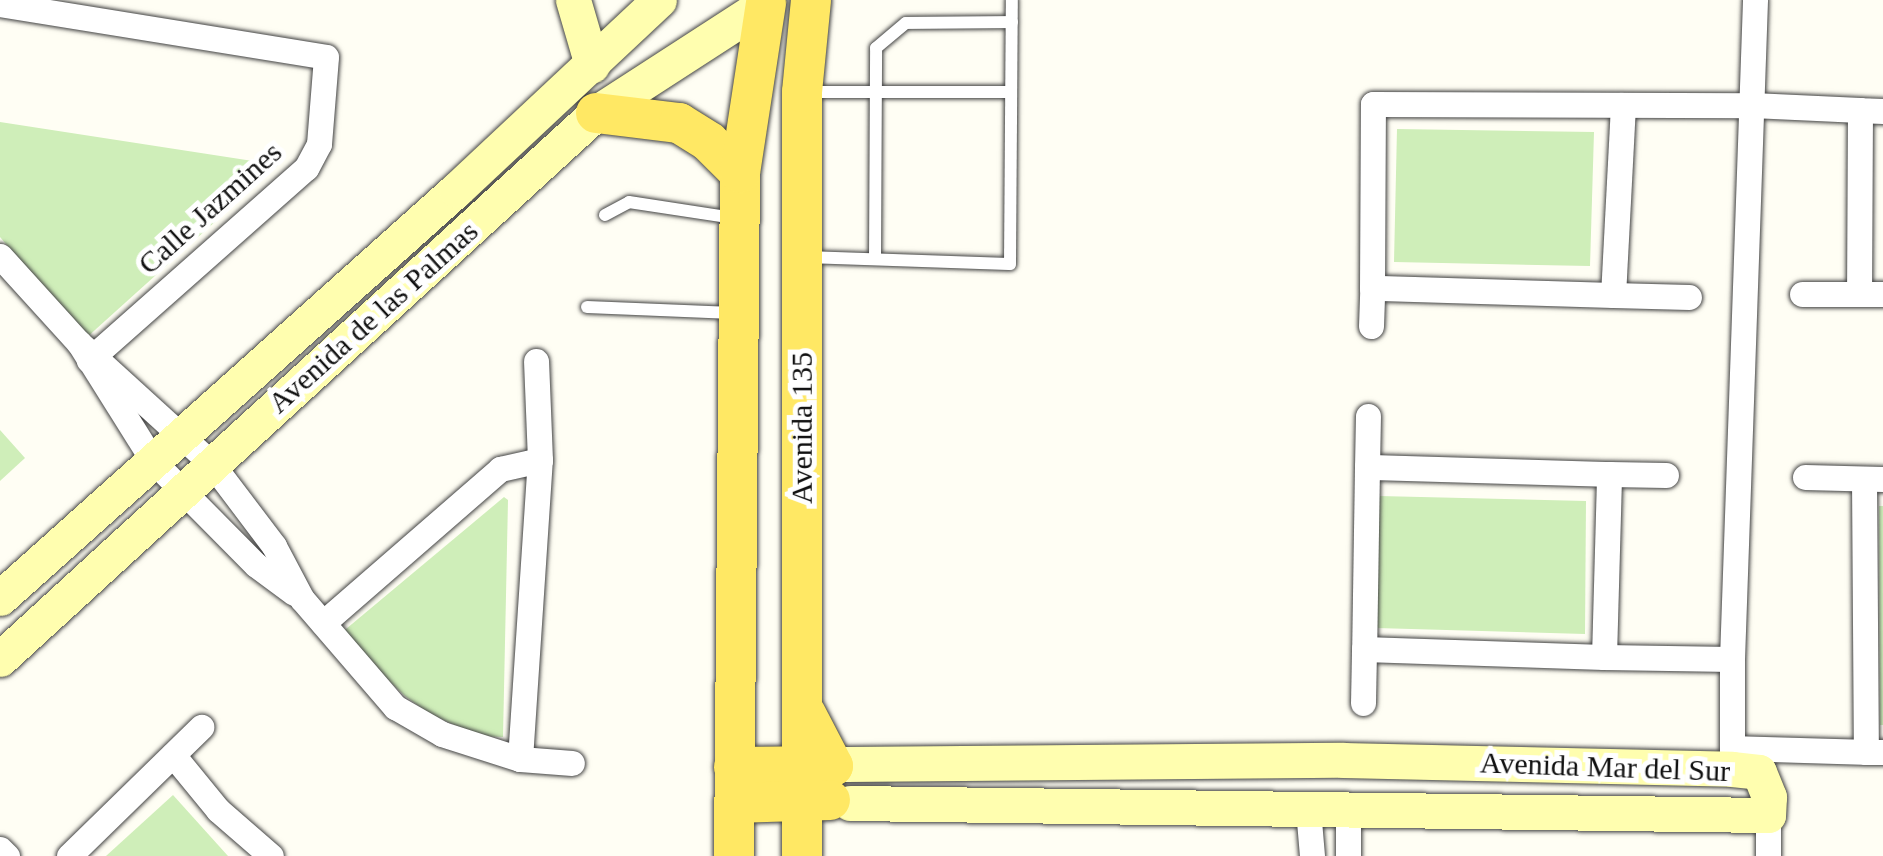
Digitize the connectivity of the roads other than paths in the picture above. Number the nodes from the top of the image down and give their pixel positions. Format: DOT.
graph roads {
  1 [pos="574,0"];
  2 [pos="659,0"];
  3 [pos="810,0"];
  4 [pos="1012,0"];
  5 [pos="1754,0"];
  6 [pos="761,2"];
  7 [pos="0,4"];
  8 [pos="1012,22"];
  9 [pos="592,64"];
  10 [pos="802,92"];
  11 [pos="878,92"];
  12 [pos="1011,92"];
  13 [pos="1623,105"];
  14 [pos="1752,105"];
  15 [pos="548,106"];
  16 [pos="1871,110"];
  17 [pos="585,123"];
  18 [pos="500,149"];
  19 [pos="740,173"];
  20 [pos="527,176"];
  21 [pos="605,215"];
  22 [pos="740,218"];
  23 [pos="802,238"];
  24 [pos="0,256"];
  25 [pos="875,259"];
  26 [pos="1372,288"];
  27 [pos="1802,294"];
  28 [pos="1871,294"];
  29 [pos="1613,295"];
  30 [pos="1689,297"];
  31 [pos="586,307"];
  32 [pos="736,313"];
  33 [pos="1372,326"];
  34 [pos="88,353"];
  35 [pos="536,361"];
  36 [pos="1368,416"];
  37 [pos="182,434"];
  38 [pos="540,460"];
  39 [pos="152,461"];
  40 [pos="212,464"];
  41 [pos="1367,467"];
  42 [pos="1609,474"];
  43 [pos="1666,474"];
  44 [pos="1805,477"];
  45 [pos="1874,479"];
  46 [pos="181,493"];
  47 [pos="0,598"];
  48 [pos="302,599"];
  49 [pos="323,623"];
  50 [pos="1364,649"];
  51 [pos="1604,657"];
  52 [pos="0,659"];
  53 [pos="1732,659"];
  54 [pos="1363,702"];
  55 [pos="201,727"];
  56 [pos="1874,752"];
  57 [pos="173,754"];
  58 [pos="520,759"];
  59 [pos="1732,759"];
  60 [pos="1289,760"];
  61 [pos="572,764"];
  62 [pos="827,784"];
  63 [pos="734,785"];
  64 [pos="1298,809"];
  65 [pos="1348,809"];
  66 [pos="1768,815"];
  67 [pos="0,850"];
  68 [pos="802,853"];
  69 [pos="7,856"];
  70 [pos="69,856"];
  71 [pos="271,856"];
  72 [pos="734,856"];
  73 [pos="1312,856"];
  74 [pos="1348,856"];
  75 [pos="1768,856"];
  1 -- 9 [label="street"];
  2 -- 9 [label="street, Avenida de las Palmas"];
  3 -- 6 [label="main road"];
  3 -- 10 [label="main road, Avenida 135"];
  4 -- 8 [label="lane"];
  5 -- 14 [label="street"];
  6 -- 17 [label="street, Avenida de las Palmas"];
  6 -- 19 [label="main road"];
  7 -- 34 [label="street, Calle Jazmines"];
  8 -- 11 [label="lane"];
  8 -- 12 [label="lane"];
  9 -- 15 [label="street, Avenida de las Palmas"];
  10 -- 11 [label="lane"];
  10 -- 23 [label="main road, Avenida 135"];
  11 -- 12 [label="lane"];
  11 -- 25 [label="lane"];
  12 -- 25 [label="lane"];
  13 -- 14 [label="street"];
  13 -- 26 [label="street"];
  13 -- 29 [label="street"];
  14 -- 16 [label="street"];
  14 -- 53 [label="street"];
  15 -- 17 [label="street"];
  15 -- 18 [label="street, Avenida de las Palmas"];
  16 -- 28 [label="street"];
  17 -- 19 [label="main road"];
  17 -- 20 [label="street, Avenida de las Palmas"];
  18 -- 20 [label="street"];
  18 -- 37 [label="street, Avenida de las Palmas"];
  19 -- 22 [label="main road"];
  20 -- 40 [label="street, Avenida de las Palmas"];
  21 -- 22 [label="lane"];
  22 -- 23 [label="main road"];
  22 -- 32 [label="main road"];
  23 -- 25 [label="lane"];
  23 -- 62 [label="main road, Avenida 135"];
  24 -- 34 [label="street"];
  26 -- 29 [label="street"];
  26 -- 33 [label="street"];
  27 -- 28 [label="street"];
  29 -- 30 [label="street"];
  31 -- 32 [label="lane"];
  32 -- 63 [label="main road"];
  34 -- 37 [label="street"];
  34 -- 39 [label="street"];
  35 -- 38 [label="street"];
  36 -- 41 [label="street"];
  37 -- 39 [label="street, Avenida de las Palmas"];
  37 -- 40 [label="street"];
  38 -- 49 [label="street"];
  38 -- 58 [label="street"];
  39 -- 46 [label="street"];
  39 -- 47 [label="street, Avenida de las Palmas"];
  40 -- 46 [label="street, Avenida de las Palmas"];
  40 -- 48 [label="street"];
  41 -- 42 [label="street"];
  41 -- 50 [label="street"];
  42 -- 43 [label="street"];
  42 -- 51 [label="street"];
  44 -- 45 [label="street"];
  45 -- 56 [label="street"];
  46 -- 48 [label="street"];
  46 -- 52 [label="street, Avenida de las Palmas"];
  48 -- 49 [label="street"];
  49 -- 58 [label="street"];
  50 -- 51 [label="street"];
  50 -- 54 [label="street"];
  51 -- 53 [label="street"];
  53 -- 59 [label="street"];
  55 -- 57 [label="street"];
  56 -- 59 [label="street"];
  57 -- 70 [label="street"];
  57 -- 71 [label="street"];
  58 -- 61 [label="street"];
  59 -- 60 [label="street, Avenida Mar del Sur"];
  59 -- 66 [label="street, Avenida Mar del Sur"];
  60 -- 62 [label="street, Avenida Mar del Sur"];
  60 -- 64 [label="street"];
  62 -- 63 [label="main road"];
  62 -- 64 [label="street, Avenida Mar del Sur"];
  62 -- 68 [label="main road, Avenida 135"];
  63 -- 72 [label="main road"];
  64 -- 65 [label="street, Avenida Mar del Sur"];
  64 -- 73 [label="street"];
  65 -- 66 [label="street, Avenida Mar del Sur"];
  65 -- 74 [label="street"];
  66 -- 75 [label="street"];
  67 -- 69 [label="street"];
}
